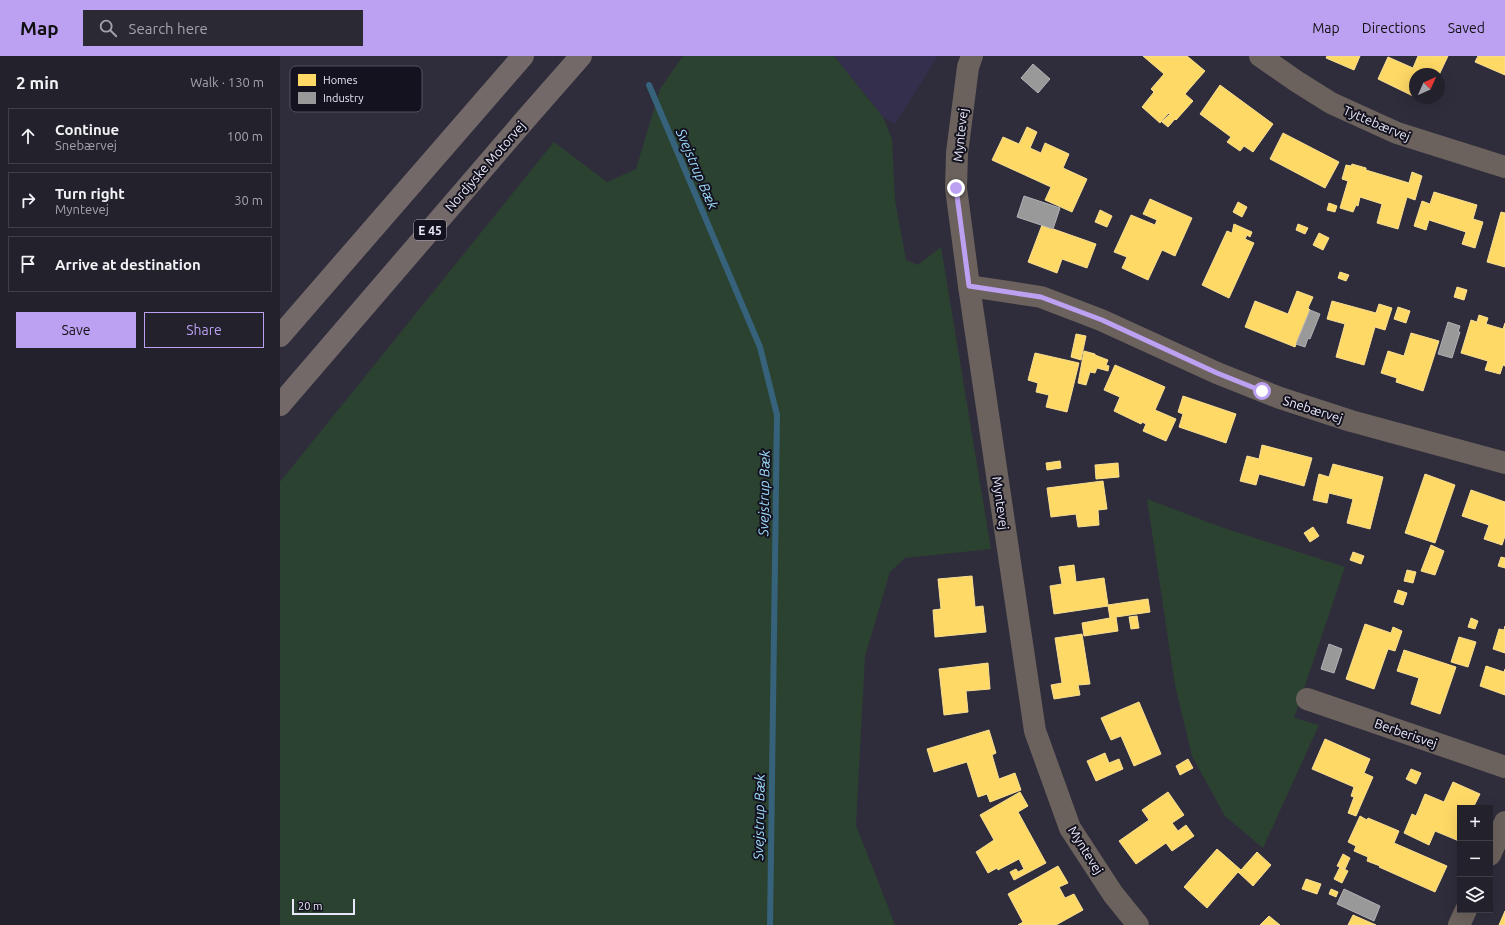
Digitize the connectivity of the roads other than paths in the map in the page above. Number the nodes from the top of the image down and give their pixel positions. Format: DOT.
graph roads {
  1 [pos="523,56"];
  2 [pos="581,56"];
  3 [pos="972,56"];
  4 [pos="1260,56"];
  5 [pos="1505,167"];
  6 [pos="969,286"];
  7 [pos="280,336"];
  8 [pos="280,405"];
  9 [pos="1505,463"];
  10 [pos="1307,699"];
  11 [pos="1505,767"];
  12 [pos="1505,822"];
  13 [pos="1493,849"];
  14 [pos="1493,860"];
  15 [pos="1505,866"];
  16 [pos="1465,913"];
  17 [pos="1138,925"];
  18 [pos="1459,925"];
  1 -- 7 [label="highway"];
  2 -- 8 [label="highway, Nordjyske Motorvej / E 45"];
  3 -- 6 [label="street, Myntevej"];
  4 -- 5 [label="street, Tyttebærvej"];
  6 -- 9 [label="street, Snebærvej"];
  6 -- 17 [label="street, Myntevej"];
  10 -- 11 [label="street, Berberisvej"];
  12 -- 13 [label="street"];
  14 -- 15 [label="street"];
  16 -- 18 [label="street"];
}
